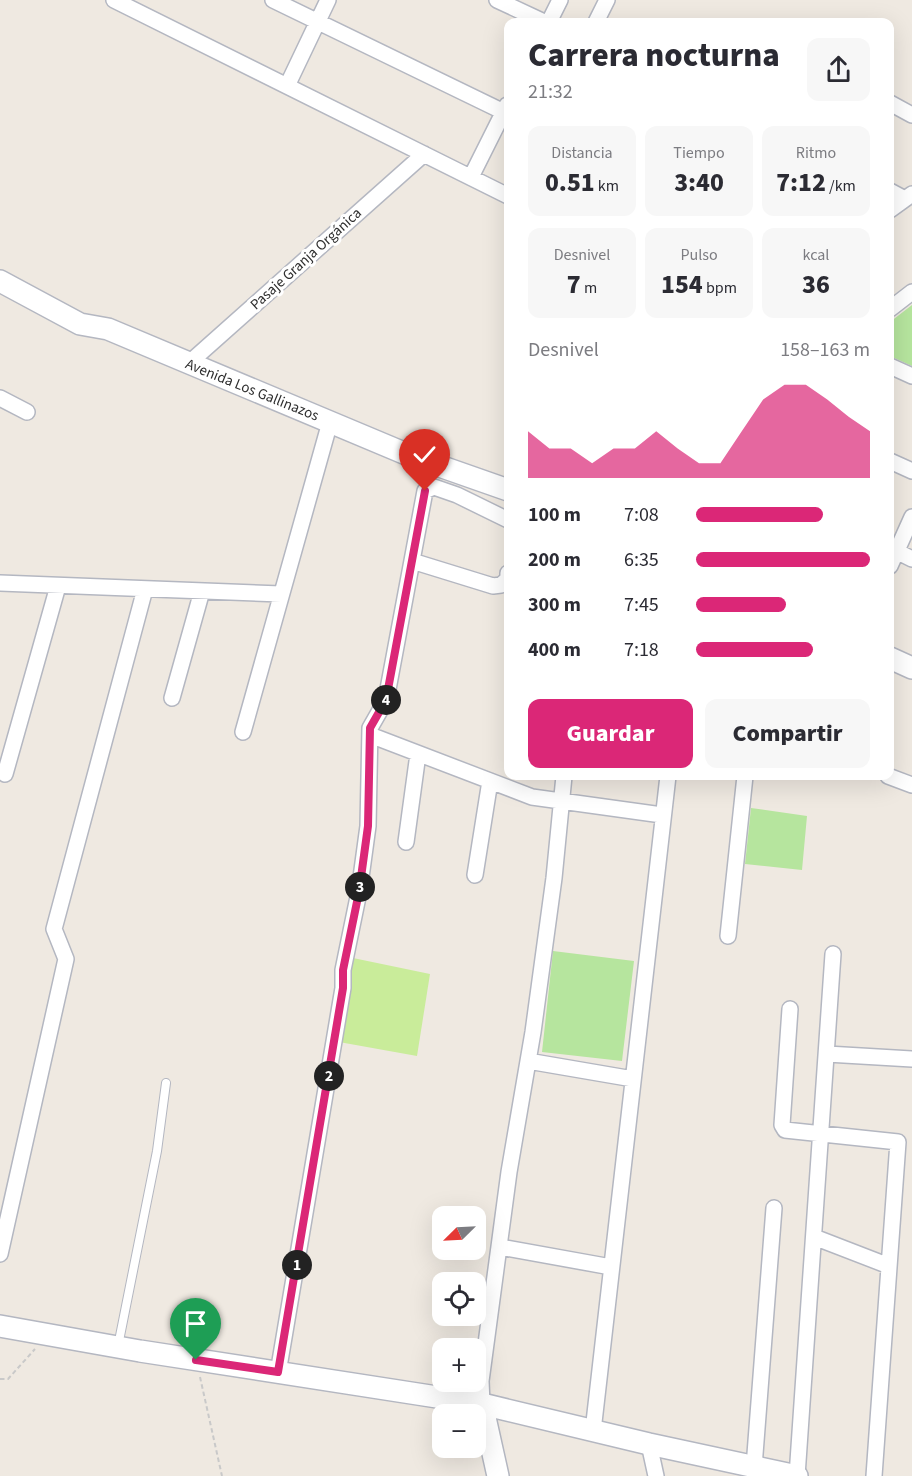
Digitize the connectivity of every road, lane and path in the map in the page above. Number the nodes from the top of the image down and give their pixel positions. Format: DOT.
graph roads {
  1 [pos="114,0"];
  2 [pos="273,0"];
  3 [pos="328,0"];
  4 [pos="497,0"];
  5 [pos="560,0"];
  6 [pos="607,0"];
  7 [pos="535,18"];
  8 [pos="551,18"];
  9 [pos="598,18"];
  10 [pos="318,22"];
  11 [pos="287,86"];
  12 [pos="894,105"];
  13 [pos="504,108"];
  14 [pos="912,114"];
  15 [pos="504,115"];
  16 [pos="424,154"];
  17 [pos="471,177"];
  18 [pos="504,194"];
  19 [pos="908,196"];
  20 [pos="894,207"];
  21 [pos="0,281"];
  22 [pos="912,292"];
  23 [pos="894,306"];
  24 [pos="189,364"];
  25 [pos="894,368"];
  26 [pos="912,376"];
  27 [pos="0,398"];
  28 [pos="27,412"];
  29 [pos="330,422"];
  30 [pos="894,463"];
  31 [pos="912,471"];
  32 [pos="504,489"];
  33 [pos="912,517"];
  34 [pos="504,518"];
  35 [pos="894,548"];
  36 [pos="894,550"];
  37 [pos="912,559"];
  38 [pos="412,561"];
  39 [pos="504,582"];
  40 [pos="0,584"];
  41 [pos="58,586"];
  42 [pos="145,589"];
  43 [pos="202,591"];
  44 [pos="282,594"];
  45 [pos="894,660"];
  46 [pos="912,668"];
  47 [pos="172,698"];
  48 [pos="243,732"];
  49 [pos="370,735"];
  50 [pos="418,754"];
  51 [pos="5,774"];
  52 [pos="894,778"];
  53 [pos="564,780"];
  54 [pos="667,780"];
  55 [pos="745,780"];
  56 [pos="490,781"];
  57 [pos="912,785"];
  58 [pos="562,802"];
  59 [pos="662,815"];
  60 [pos="406,842"];
  61 [pos="475,875"];
  62 [pos="728,936"];
  63 [pos="833,954"];
  64 [pos="790,1009"];
  65 [pos="827,1054"];
  66 [pos="912,1059"];
  67 [pos="528,1061"];
  68 [pos="633,1079"];
  69 [pos="166,1083"];
  70 [pos="821,1134"];
  71 [pos="774,1208"];
  72 [pos="814,1236"];
  73 [pos="500,1247"];
  74 [pos="0,1254"];
  75 [pos="889,1266"];
  76 [pos="611,1267"];
  77 [pos="0,1326"];
  78 [pos="51,1335"];
  79 [pos="118,1347"];
  80 [pos="196,1360"];
  81 [pos="278,1372"];
  82 [pos="0,1379"];
  83 [pos="482,1404"];
  84 [pos="486,1405"];
  85 [pos="486,1422"];
  86 [pos="593,1431"];
  87 [pos="649,1444"];
  88 [pos="754,1467"];
  89 [pos="222,1476"];
  90 [pos="498,1476"];
  91 [pos="656,1476"];
  92 [pos="797,1476"];
  93 [pos="874,1476"];
  1 -- 11 [label="street"];
  2 -- 10 [label="street"];
  3 -- 10 [label="street"];
  4 -- 7 [label="street"];
  5 -- 8 [label="street"];
  6 -- 9 [label="street"];
  10 -- 11 [label="street"];
  10 -- 13 [label="street"];
  11 -- 16 [label="street"];
  12 -- 14 [label="street"];
  15 -- 17 [label="street"];
  16 -- 17 [label="street"];
  16 -- 24 [label="street, Pasaje Granja Orgánica"];
  17 -- 18 [label="street"];
  19 -- 20 [label="street"];
  21 -- 24 [label="street, Avenida Los Gallinazos"];
  22 -- 23 [label="street"];
  24 -- 29 [label="street, Avenida Los Gallinazos"];
  25 -- 26 [label="street"];
  27 -- 28 [label="street"];
  29 -- 32 [label="street, Avenida Los Gallinazos"];
  29 -- 44 [label="street"];
  30 -- 31 [label="street"];
  33 -- 35 [label="street"];
  34 -- 38 [label="street"];
  36 -- 37 [label="street"];
  38 -- 39 [label="street"];
  38 -- 49 [label="street"];
  40 -- 41 [label="street"];
  41 -- 42 [label="street"];
  41 -- 51 [label="street"];
  42 -- 43 [label="street"];
  42 -- 74 [label="street"];
  43 -- 44 [label="street"];
  43 -- 47 [label="street"];
  44 -- 48 [label="street"];
  45 -- 46 [label="street"];
  49 -- 50 [label="street"];
  49 -- 81 [label="street"];
  50 -- 56 [label="street"];
  50 -- 60 [label="street"];
  52 -- 57 [label="street"];
  53 -- 58 [label="street"];
  54 -- 59 [label="street"];
  55 -- 62 [label="street"];
  56 -- 58 [label="street"];
  56 -- 61 [label="street"];
  58 -- 59 [label="street"];
  58 -- 67 [label="street"];
  59 -- 68 [label="street"];
  63 -- 65 [label="street"];
  64 -- 70 [label="street"];
  65 -- 66 [label="street"];
  65 -- 70 [label="street"];
  67 -- 68 [label="street"];
  67 -- 73 [label="street"];
  68 -- 76 [label="street"];
  69 -- 79 [label="lane"];
  70 -- 72 [label="street"];
  70 -- 75 [label="street"];
  71 -- 88 [label="street"];
  72 -- 75 [label="street"];
  72 -- 92 [label="street"];
  73 -- 76 [label="street"];
  73 -- 83 [label="street"];
  75 -- 93 [label="street"];
  76 -- 86 [label="street"];
  77 -- 78 [label="street"];
  78 -- 79 [label="street"];
  78 -- 82 [label="path"];
  79 -- 80 [label="street"];
  80 -- 81 [label="street"];
  80 -- 89 [label="path"];
  81 -- 83 [label="street"];
  84 -- 86 [label="street"];
  85 -- 90 [label="street"];
  86 -- 87 [label="street"];
  87 -- 88 [label="street"];
  87 -- 91 [label="street"];
  88 -- 92 [label="street"];
}
